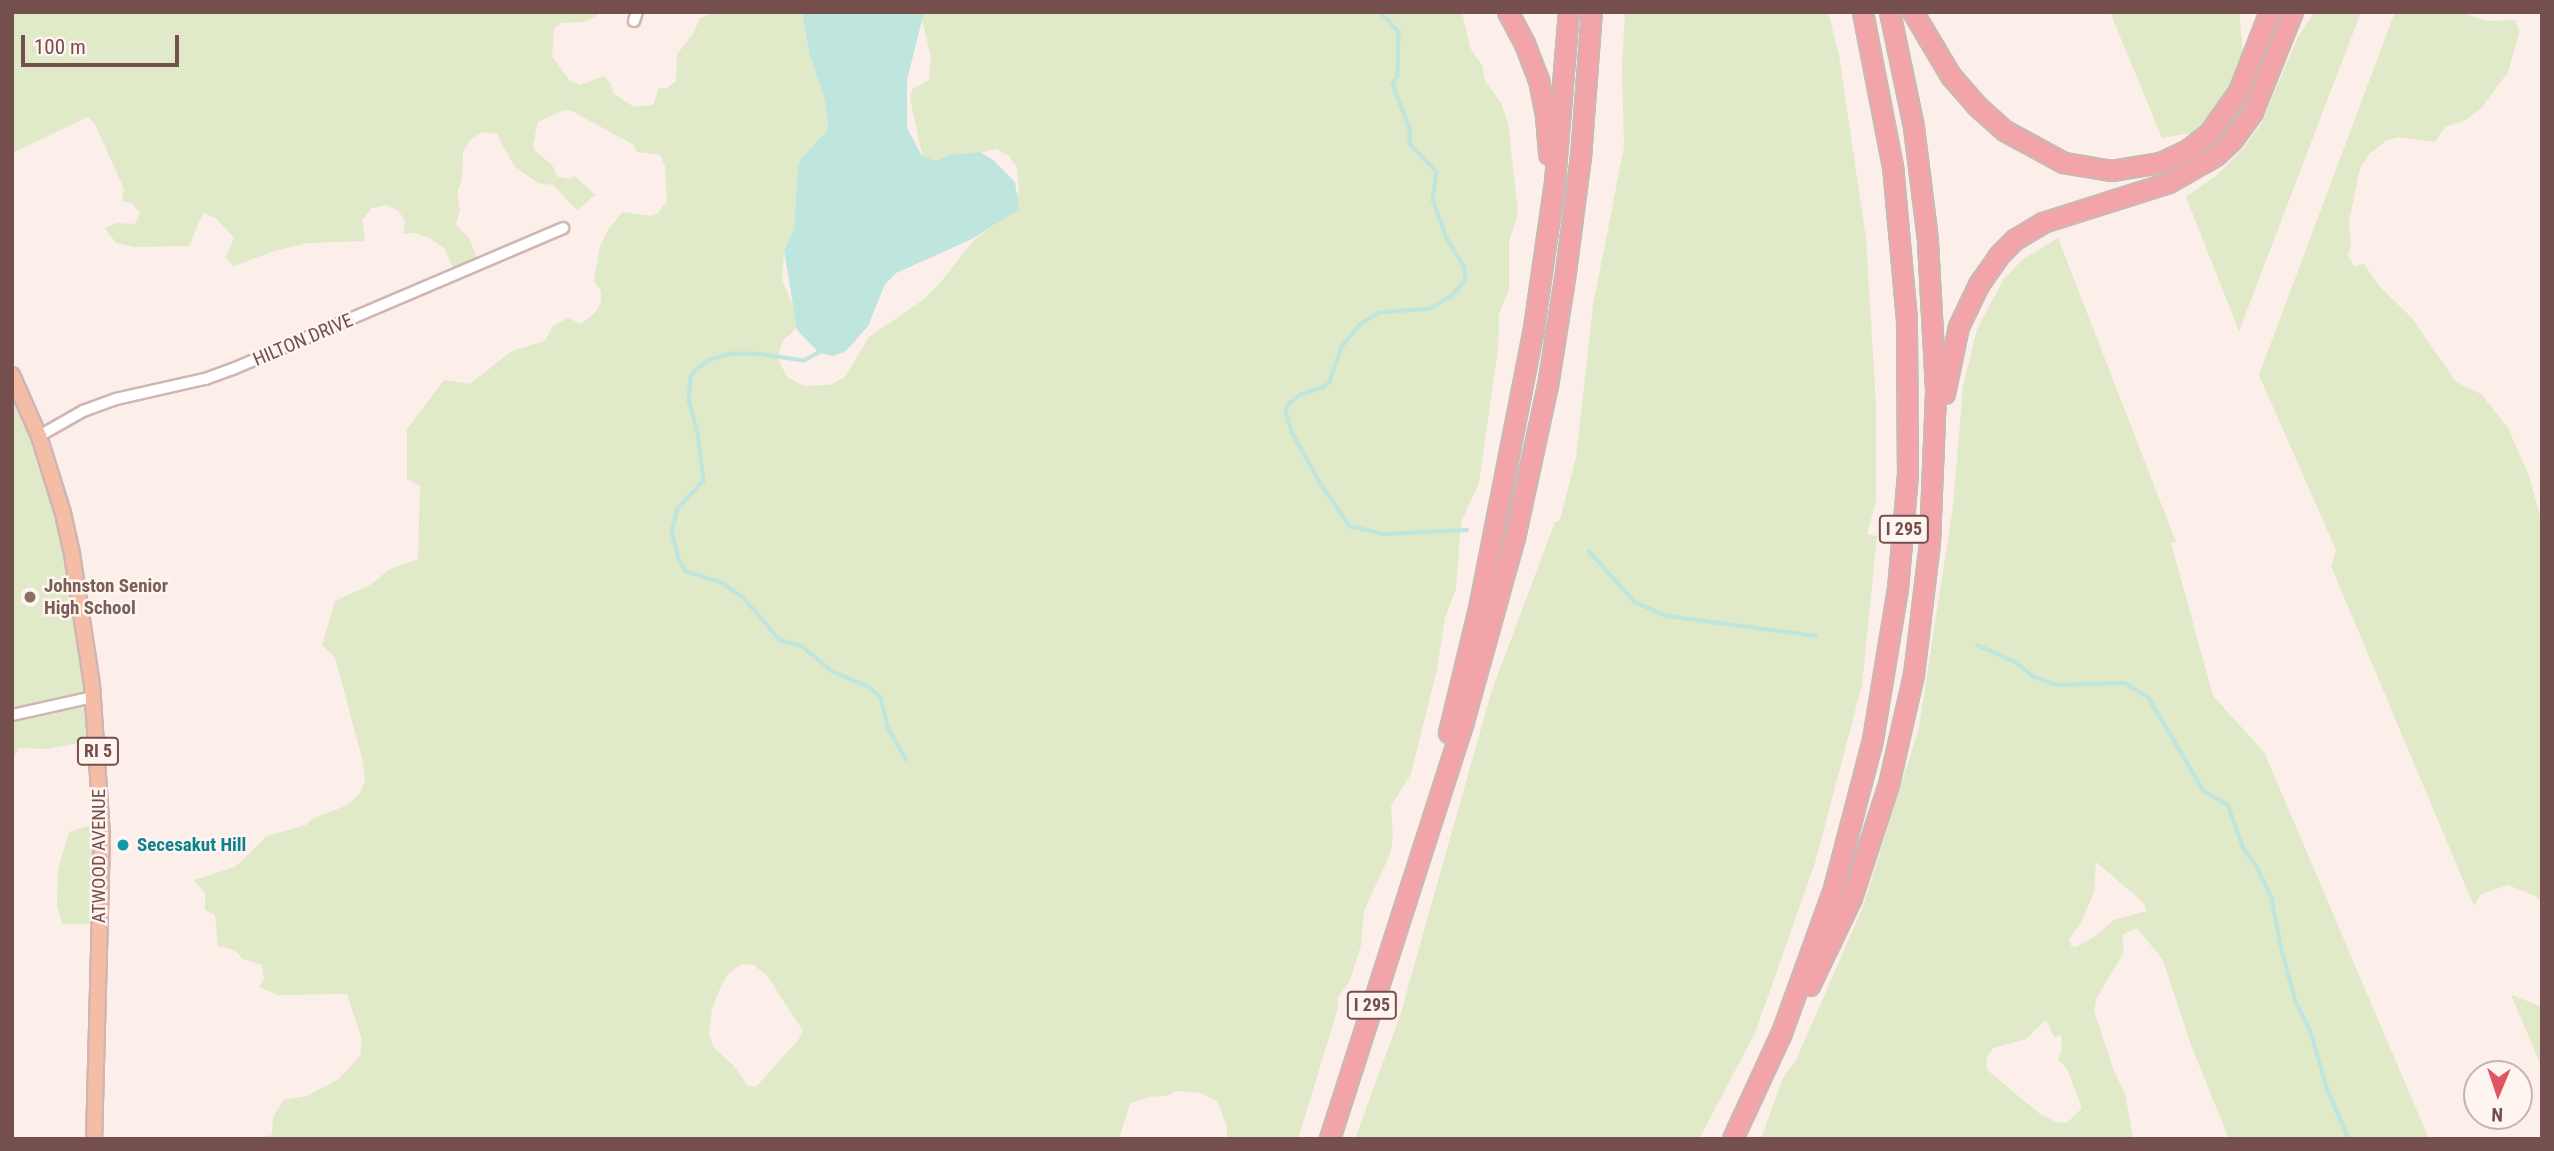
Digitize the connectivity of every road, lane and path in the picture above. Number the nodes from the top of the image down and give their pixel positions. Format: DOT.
graph roads {
  1 [pos="1508,12"];
  2 [pos="1569,12"];
  3 [pos="1592,12"];
  4 [pos="1863,12"];
  5 [pos="1890,12"];
  6 [pos="1913,12"];
  7 [pos="2270,12"];
  8 [pos="2293,12"];
  9 [pos="563,228"];
  10 [pos="1540,296"];
  11 [pos="12,375"];
  12 [pos="39,436"];
  13 [pos="1935,466"];
  14 [pos="93,697"];
  15 [pos="12,715"];
  16 [pos="1414,872"];
  17 [pos="1782,1033"];
  18 [pos="94,1139"];
  19 [pos="1329,1139"];
  20 [pos="1733,1139"];
  1 -- 10 [label="highway"];
  2 -- 10 [label="highway"];
  3 -- 16 [label="highway, I 295"];
  4 -- 17 [label="highway, I 295"];
  5 -- 13 [label="highway"];
  6 -- 7 [label="highway"];
  8 -- 13 [label="highway"];
  9 -- 12 [label="street, HILTON DRIVE"];
  10 -- 16 [label="highway"];
  11 -- 12 [label="main road, ATWOOD AVENUE / RI 5"];
  12 -- 14 [label="main road, ATWOOD AVENUE / RI 5"];
  13 -- 17 [label="highway"];
  14 -- 15 [label="street"];
  14 -- 18 [label="main road, ATWOOD AVENUE / RI 5"];
  16 -- 19 [label="highway, I 295"];
  17 -- 20 [label="highway, I 295"];
}
